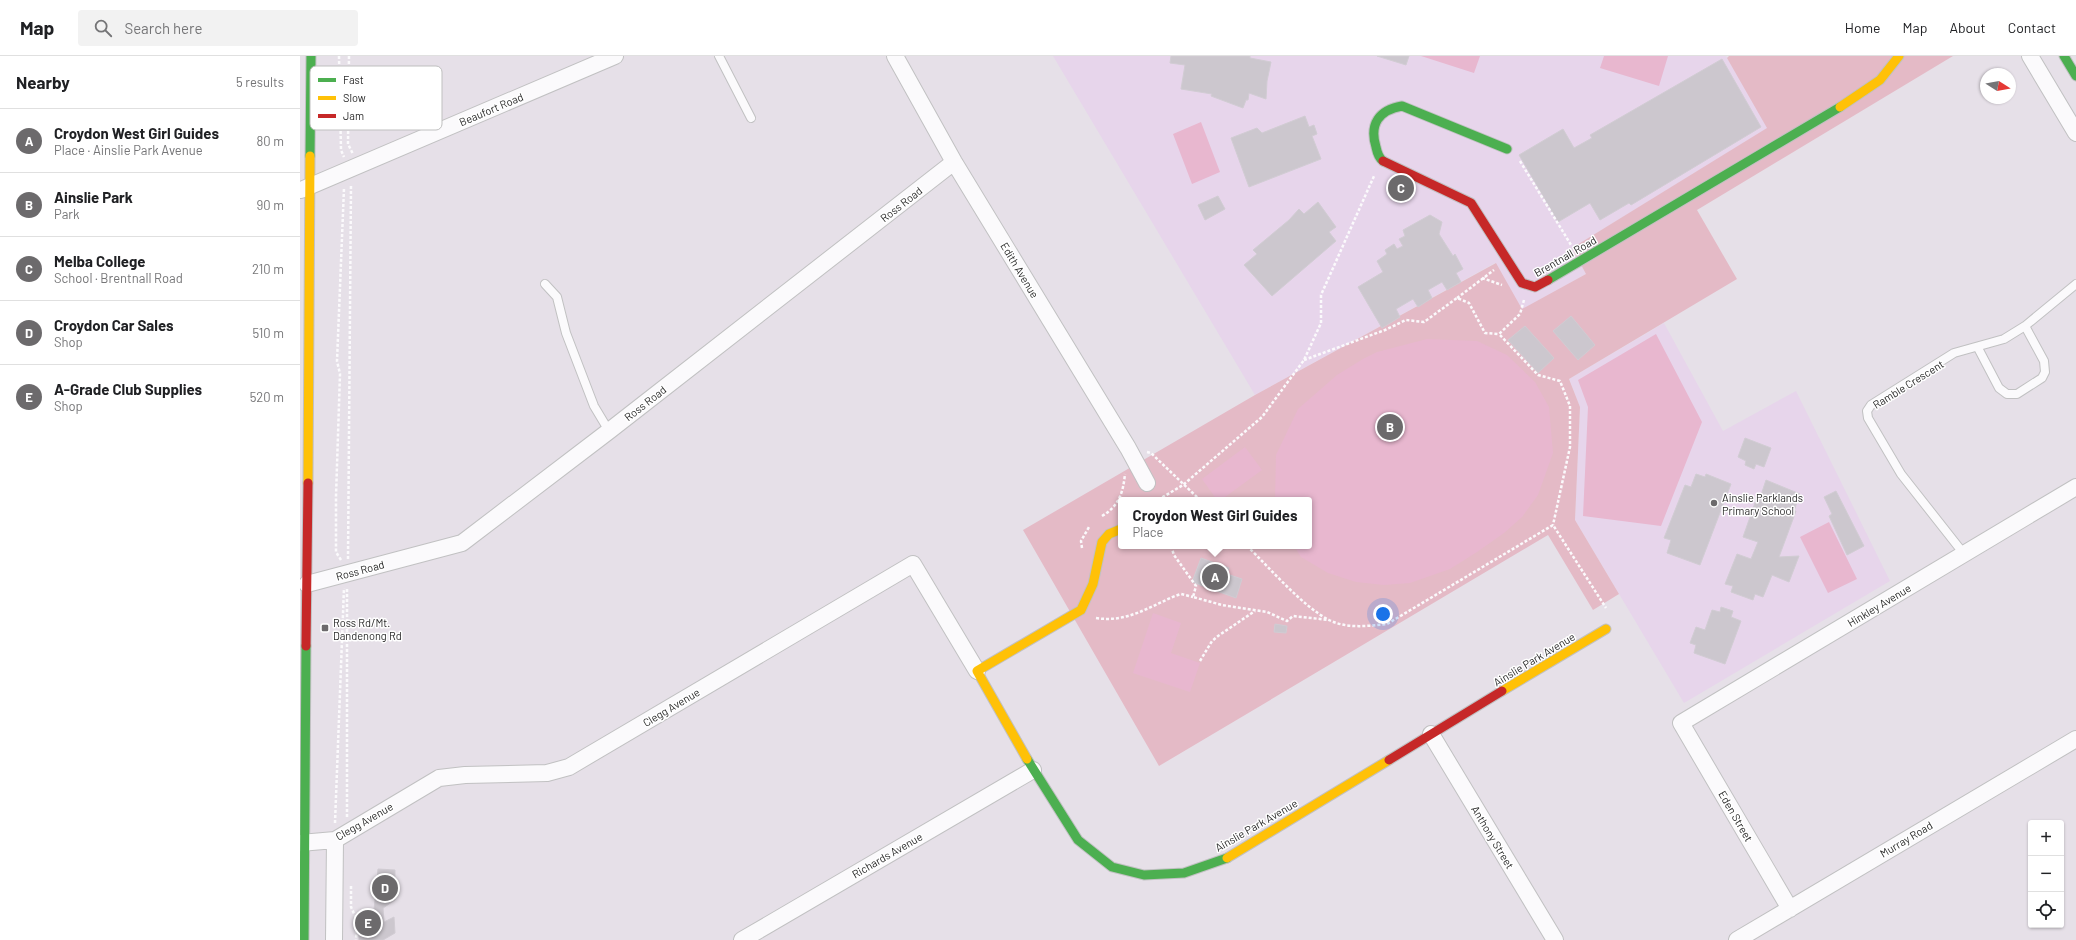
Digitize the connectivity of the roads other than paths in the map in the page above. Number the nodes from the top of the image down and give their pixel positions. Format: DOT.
graph roads {
  1 [pos="311,56"];
  2 [pos="615,56"];
  3 [pos="719,56"];
  4 [pos="895,56"];
  5 [pos="1899,56"];
  6 [pos="2030,56"];
  7 [pos="2064,56"];
  8 [pos="311,66"];
  9 [pos="2076,76"];
  10 [pos="310,78"];
  11 [pos="751,118"];
  12 [pos="2076,133"];
  13 [pos="1507,149"];
  14 [pos="954,162"];
  15 [pos="305,188"];
  16 [pos="545,284"];
  17 [pos="2076,284"];
  18 [pos="2025,326"];
  19 [pos="1978,348"];
  20 [pos="609,431"];
  21 [pos="1147,483"];
  22 [pos="2076,487"];
  23 [pos="1118,530"];
  24 [pos="1964,554"];
  25 [pos="307,584"];
  26 [pos="1606,629"];
  27 [pos="977,671"];
  28 [pos="1682,723"];
  29 [pos="1431,734"];
  30 [pos="2076,738"];
  31 [pos="1033,770"];
  32 [pos="341,836"];
  33 [pos="302,842"];
  34 [pos="1790,908"];
  35 [pos="304,940"];
  36 [pos="334,940"];
  37 [pos="742,940"];
  38 [pos="1555,940"];
  39 [pos="1737,940"];
  1 -- 8 [label="main road"];
  2 -- 15 [label="street, Beaufort Road"];
  3 -- 11 [label="lane"];
  4 -- 14 [label="street, Edith Avenue"];
  5 -- 13 [label="main road, Brentnall Road"];
  6 -- 12 [label="street"];
  7 -- 9 [label="main road"];
  10 -- 15 [label="main road"];
  14 -- 20 [label="street, Ross Road"];
  14 -- 21 [label="street, Edith Avenue"];
  15 -- 25 [label="main road"];
  16 -- 20 [label="lane"];
  17 -- 18 [label="lane, Ramble Crescent"];
  18 -- 19 [label="lane, Ramble Crescent"];
  18 -- 19 [label="lane"];
  19 -- 24 [label="lane, Ramble Crescent"];
  20 -- 25 [label="street, Ross Road"];
  22 -- 24 [label="street, Hinkley Avenue"];
  23 -- 27 [label="main road"];
  24 -- 28 [label="street, Hinkley Avenue"];
  25 -- 33 [label="main road"];
  26 -- 29 [label="main road, Ainslie Park Avenue"];
  27 -- 31 [label="main road, Ainslie Park Avenue"];
  27 -- 32 [label="street, Clegg Avenue"];
  28 -- 34 [label="street, Eden Street"];
  29 -- 31 [label="main road, Ainslie Park Avenue"];
  29 -- 38 [label="street, Anthony Street"];
  30 -- 34 [label="street, Murray Road"];
  31 -- 37 [label="street, Richards Avenue"];
  32 -- 33 [label="street, Clegg Avenue"];
  32 -- 36 [label="street"];
  33 -- 35 [label="main road"];
  34 -- 39 [label="street, Murray Road"];
}
